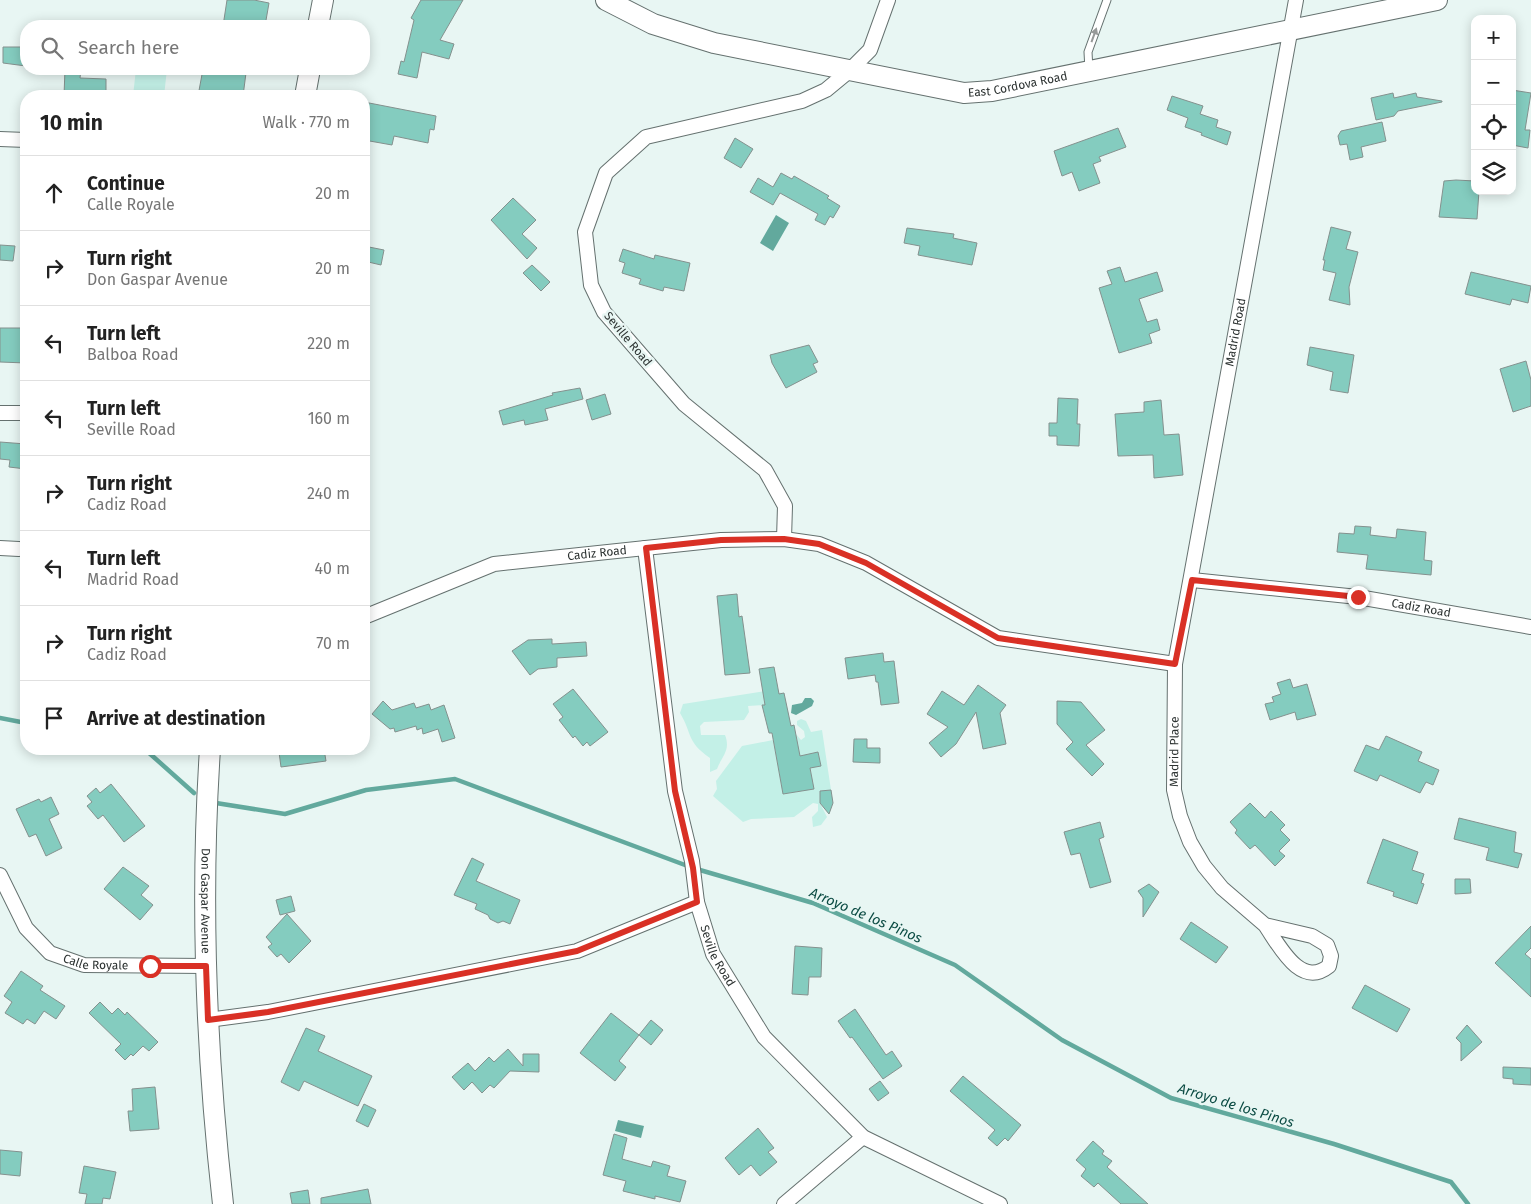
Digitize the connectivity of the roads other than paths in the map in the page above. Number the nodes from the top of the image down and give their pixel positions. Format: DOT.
graph roads {
  1 [pos="323,0"];
  2 [pos="606,0"];
  3 [pos="888,0"];
  4 [pos="1107,0"];
  5 [pos="1296,0"];
  6 [pos="1436,0"];
  7 [pos="319,20"];
  8 [pos="1291,29"];
  9 [pos="849,71"];
  10 [pos="1089,71"];
  11 [pos="309,75"];
  12 [pos="306,90"];
  13 [pos="0,139"];
  14 [pos="20,140"];
  15 [pos="0,413"];
  16 [pos="20,413"];
  17 [pos="784,539"];
  18 [pos="0,548"];
  19 [pos="646,548"];
  20 [pos="19,549"];
  21 [pos="1192,580"];
  22 [pos="370,615"];
  23 [pos="1531,627"];
  24 [pos="1175,664"];
  25 [pos="210,755"];
  26 [pos="0,876"];
  27 [pos="697,902"];
  28 [pos="1265,925"];
  29 [pos="206,966"];
  30 [pos="208,1020"];
  31 [pos="863,1137"];
  32 [pos="223,1204"];
  33 [pos="784,1204"];
  34 [pos="1000,1204"];
  1 -- 7 [label="street"];
  2 -- 9 [label="street, East Cordova Road"];
  3 -- 9 [label="street, Seville Road"];
  10 -- 4 [label="lane, one-way"];
  5 -- 8 [label="street, Madrid Road"];
  6 -- 8 [label="street, East Cordova Road"];
  8 -- 10 [label="street, East Cordova Road"];
  8 -- 21 [label="street, Madrid Road"];
  9 -- 10 [label="street, East Cordova Road"];
  9 -- 17 [label="street, Seville Road"];
  11 -- 12 [label="street"];
  13 -- 14 [label="street"];
  15 -- 16 [label="street"];
  17 -- 19 [label="street, Cadiz Road"];
  17 -- 24 [label="street, Cadiz Road"];
  18 -- 20 [label="street"];
  19 -- 22 [label="street, Cadiz Road"];
  19 -- 27 [label="street, Seville Road"];
  21 -- 23 [label="street, Cadiz Road"];
  21 -- 24 [label="street, Madrid Road"];
  24 -- 28 [label="street, Madrid Place"];
  25 -- 29 [label="street, Don Gaspar Avenue"];
  26 -- 29 [label="street, Calle Royale"];
  27 -- 30 [label="street"];
  27 -- 31 [label="street, Seville Road"];
  28 -- 28 [label="street, Madrid Place"];
  29 -- 30 [label="street, Don Gaspar Avenue"];
  30 -- 32 [label="street, Don Gaspar Avenue"];
  31 -- 33 [label="street"];
  31 -- 34 [label="street, Seville Road"];
}
